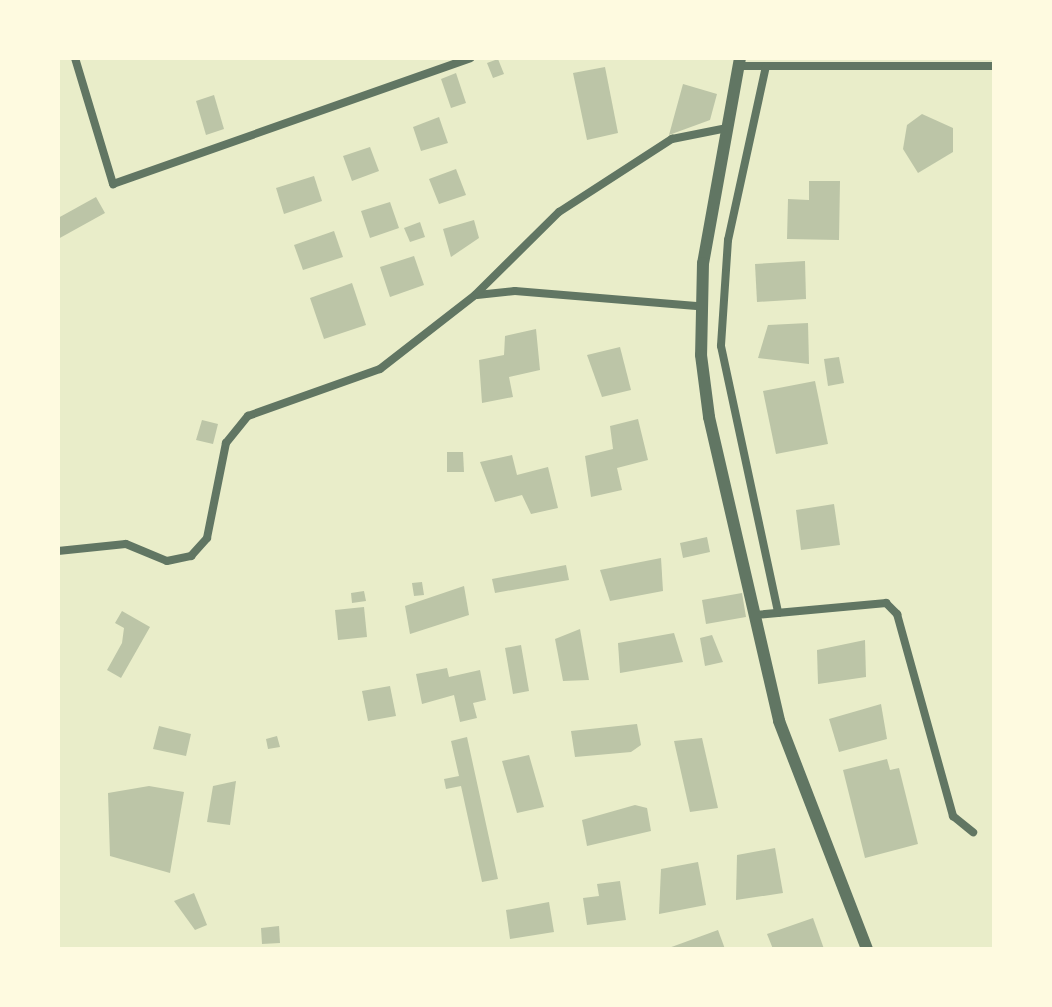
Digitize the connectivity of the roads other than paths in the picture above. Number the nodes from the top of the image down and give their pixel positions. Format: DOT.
graph roads {
  1 [pos="75,58"];
  2 [pos="470,58"];
  3 [pos="739,62"];
  4 [pos="766,66"];
  5 [pos="994,66"];
  6 [pos="722,129"];
  7 [pos="475,295"];
  8 [pos="699,306"];
  9 [pos="58,551"];
  10 [pos="778,613"];
  11 [pos="755,615"];
  12 [pos="973,832"];
  13 [pos="867,949"];
  1 -- 2 [label="street"];
  3 -- 4 [label="street"];
  3 -- 6 [label="street"];
  4 -- 5 [label="street"];
  4 -- 10 [label="street"];
  6 -- 7 [label="street"];
  6 -- 8 [label="street"];
  7 -- 8 [label="street"];
  7 -- 9 [label="street"];
  8 -- 11 [label="street"];
  10 -- 11 [label="street"];
  10 -- 12 [label="street"];
  11 -- 13 [label="street"];
}
